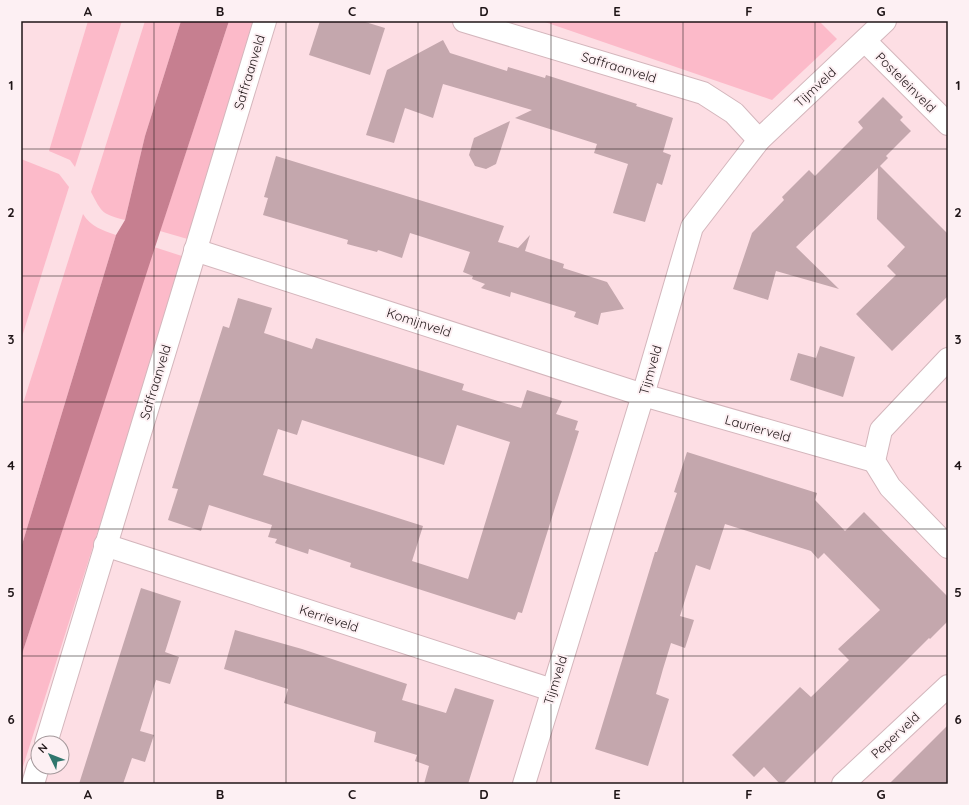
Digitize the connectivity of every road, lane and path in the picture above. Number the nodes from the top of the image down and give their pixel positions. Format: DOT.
graph roads {
  1 [pos="265,21"];
  2 [pos="464,21"];
  3 [pos="885,21"];
  4 [pos="865,41"];
  5 [pos="948,124"];
  6 [pos="758,140"];
  7 [pos="195,250"];
  8 [pos="948,359"];
  9 [pos="643,395"];
  10 [pos="874,461"];
  11 [pos="105,545"];
  12 [pos="948,547"];
  13 [pos="948,686"];
  14 [pos="552,690"];
  15 [pos="48,735"];
  16 [pos="524,784"];
  17 [pos="843,784"];
  1 -- 7 [label="street, Saffraanveld"];
  2 -- 6 [label="street, Saffraanveld"];
  3 -- 4 [label="street, Tijmveld"];
  4 -- 5 [label="street, Posteleinveld"];
  4 -- 6 [label="street, Tijmveld"];
  6 -- 9 [label="street, Tijmveld"];
  7 -- 9 [label="street, Komijnveld"];
  7 -- 11 [label="street, Saffraanveld"];
  8 -- 10 [label="street"];
  9 -- 10 [label="street, Laurierveld"];
  9 -- 14 [label="street, Tijmveld"];
  10 -- 12 [label="street"];
  11 -- 14 [label="street, Kerrieveld"];
  11 -- 15 [label="street, Saffraanveld"];
  13 -- 17 [label="street, Peperveld"];
  14 -- 16 [label="street, Tijmveld"];
}
